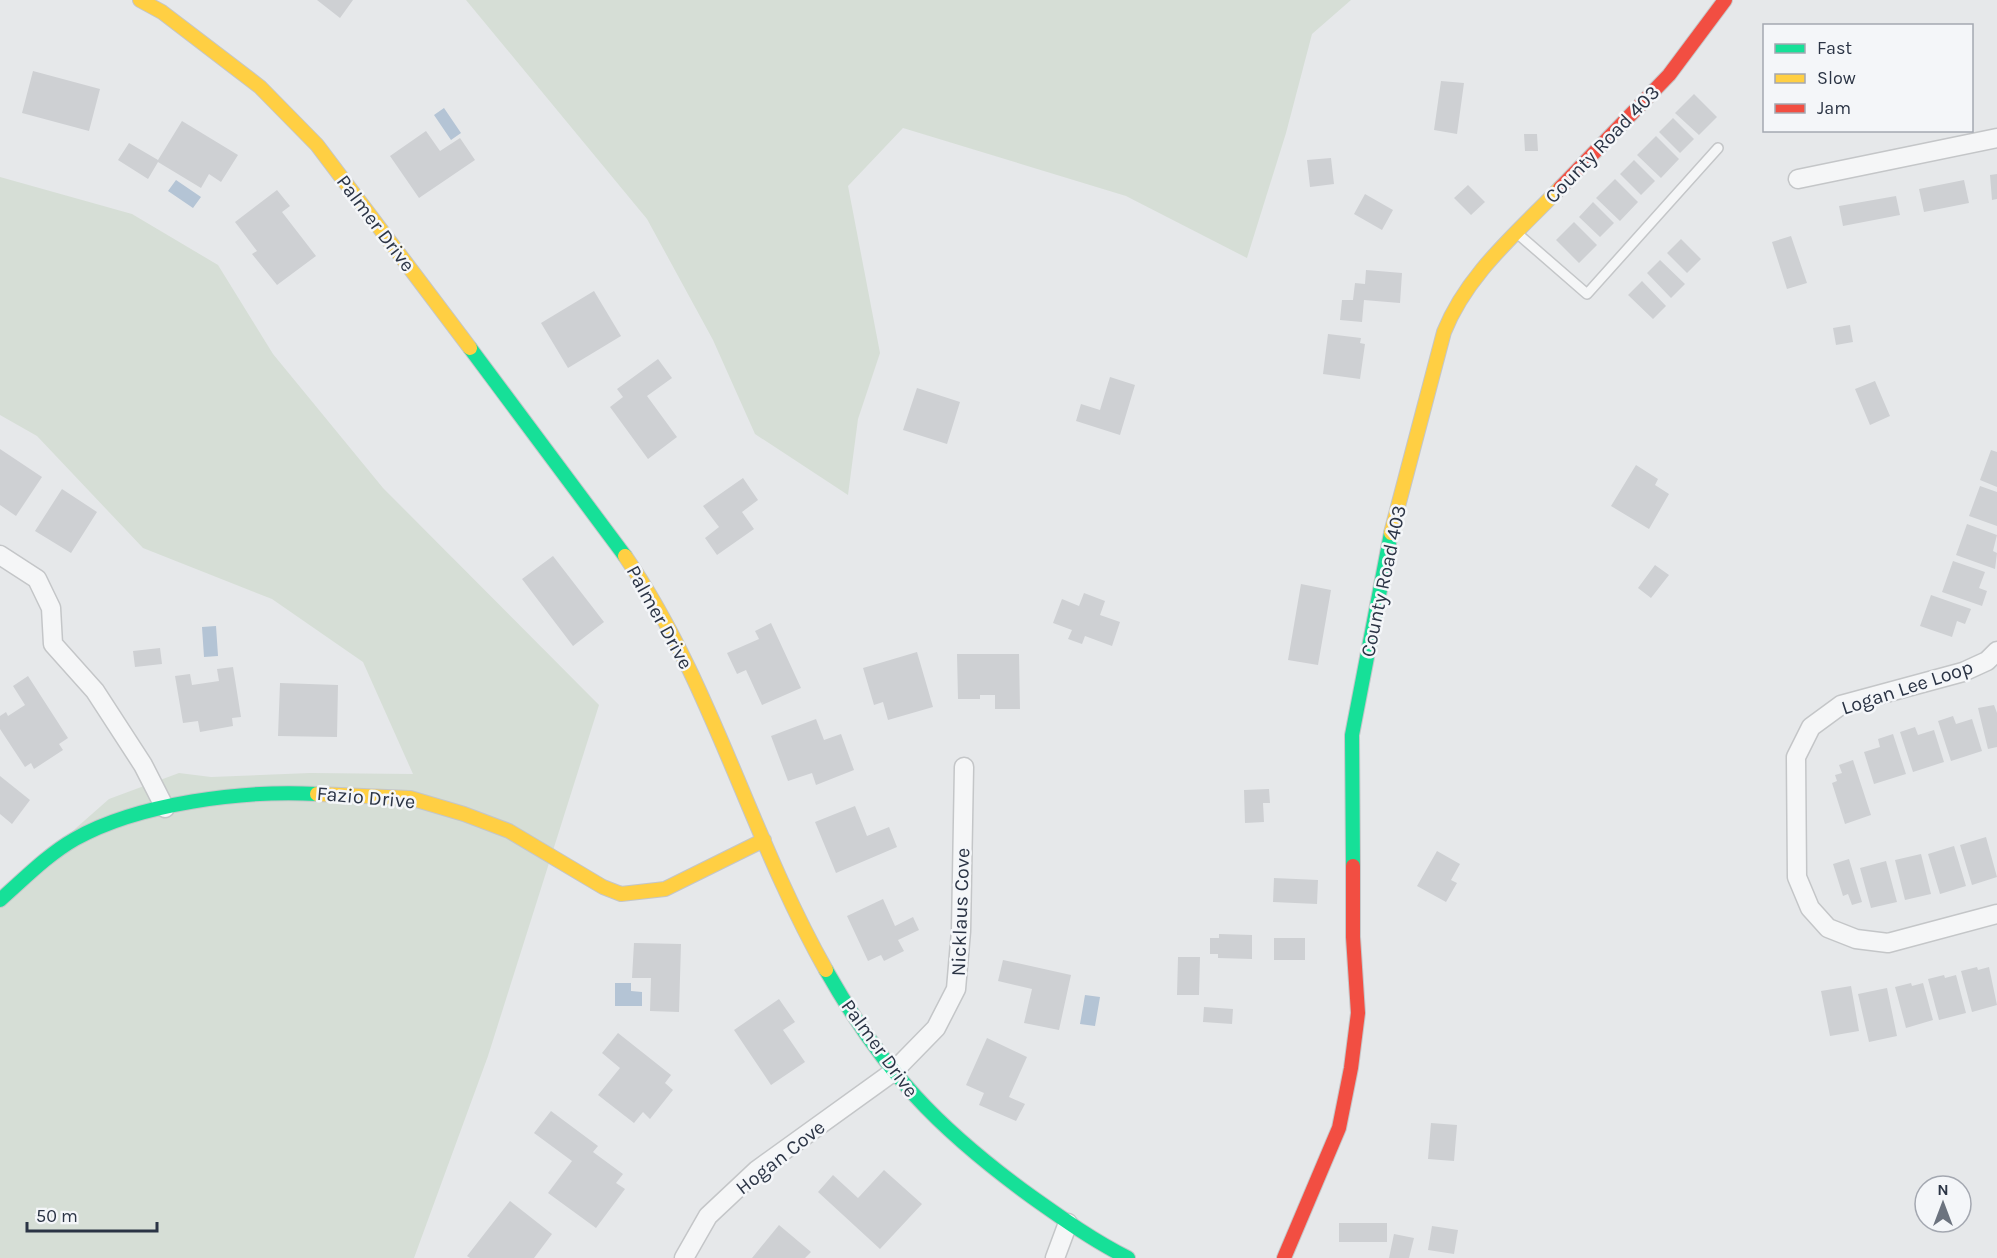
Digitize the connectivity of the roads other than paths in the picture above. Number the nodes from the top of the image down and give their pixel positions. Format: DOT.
graph roads {
  1 [pos="140,0"];
  2 [pos="1725,0"];
  3 [pos="1997,138"];
  4 [pos="1718,148"];
  5 [pos="1798,179"];
  6 [pos="1516,232"];
  7 [pos="0,555"];
  8 [pos="1997,651"];
  9 [pos="964,766"];
  10 [pos="165,808"];
  11 [pos="764,840"];
  12 [pos="0,900"];
  13 [pos="1997,914"];
  14 [pos="893,1072"];
  15 [pos="1068,1222"];
  16 [pos="684,1258"];
  17 [pos="1055,1258"];
  18 [pos="1128,1258"];
  19 [pos="1284,1258"];
  1 -- 11 [label="street, Palmer Drive"];
  2 -- 6 [label="street, County Road 403"];
  3 -- 5 [label="street"];
  4 -- 6 [label="lane"];
  6 -- 19 [label="street, County Road 403"];
  7 -- 10 [label="street"];
  8 -- 13 [label="street, Logan Lee Loop"];
  9 -- 14 [label="street, Nicklaus Cove"];
  10 -- 11 [label="street, Fazio Drive"];
  10 -- 12 [label="street, Fazio Drive"];
  11 -- 14 [label="street, Palmer Drive"];
  14 -- 15 [label="street, Palmer Drive"];
  14 -- 16 [label="street, Hogan Cove"];
  15 -- 17 [label="street"];
  15 -- 18 [label="street, Palmer Drive"];
}
